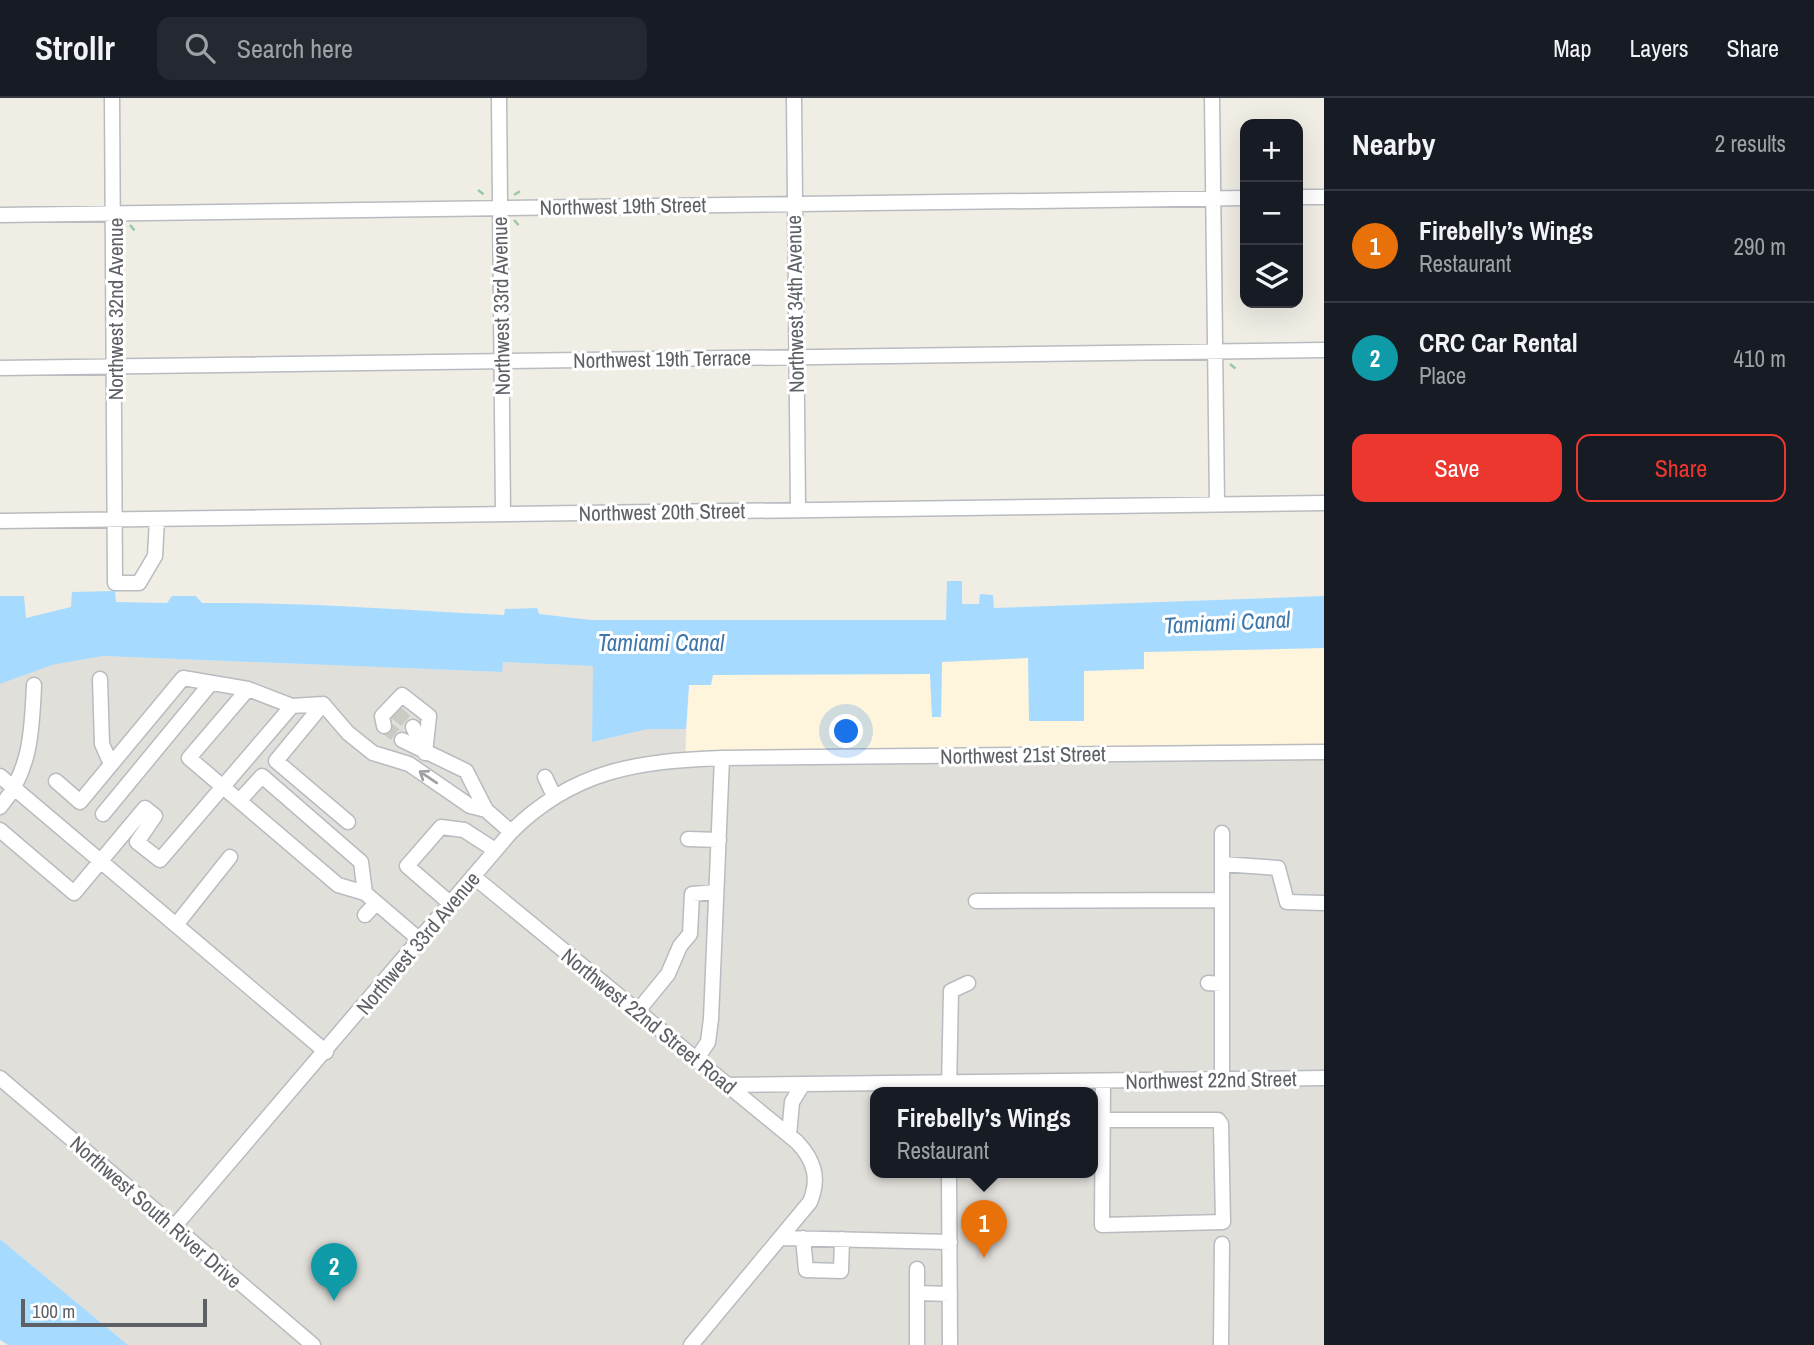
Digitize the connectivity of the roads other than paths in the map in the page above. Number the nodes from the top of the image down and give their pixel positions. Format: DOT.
graph roads {
  1 [pos="112,98"];
  2 [pos="499,98"];
  3 [pos="793,98"];
  4 [pos="1212,98"];
  5 [pos="1303,197"];
  6 [pos="1324,197"];
  7 [pos="1213,198"];
  8 [pos="1240,198"];
  9 [pos="794,204"];
  10 [pos="500,208"];
  11 [pos="114,214"];
  12 [pos="0,215"];
  13 [pos="1324,350"];
  14 [pos="1215,352"];
  15 [pos="796,358"];
  16 [pos="502,361"];
  17 [pos="115,367"];
  18 [pos="0,368"];
  19 [pos="1324,502"];
  20 [pos="1217,505"];
  21 [pos="799,510"];
  22 [pos="503,514"];
  23 [pos="157,519"];
  24 [pos="117,520"];
  25 [pos="0,521"];
  26 [pos="100,678"];
  27 [pos="211,683"];
  28 [pos="34,685"];
  29 [pos="248,689"];
  30 [pos="323,705"];
  31 [pos="292,706"];
  32 [pos="384,726"];
  33 [pos="412,727"];
  34 [pos="402,740"];
  35 [pos="1324,752"];
  36 [pos="425,753"];
  37 [pos="722,758"];
  38 [pos="111,764"];
  39 [pos="0,776"];
  40 [pos="545,777"];
  41 [pos="56,781"];
  42 [pos="224,786"];
  43 [pos="15,789"];
  44 [pos="554,796"];
  45 [pos="240,800"];
  46 [pos="0,807"];
  47 [pos="486,810"];
  48 [pos="103,814"];
  49 [pos="348,822"];
  50 [pos="0,830"];
  51 [pos="511,832"];
  52 [pos="1222,833"];
  53 [pos="688,839"];
  54 [pos="719,840"];
  55 [pos="495,850"];
  56 [pos="230,857"];
  57 [pos="101,861"];
  58 [pos="1222,864"];
  59 [pos="473,876"];
  60 [pos="716,892"];
  61 [pos="371,898"];
  62 [pos="1222,900"];
  63 [pos="976,901"];
  64 [pos="1324,903"];
  65 [pos="451,904"];
  66 [pos="365,915"];
  67 [pos="176,925"];
  68 [pos="421,941"];
  69 [pos="968,984"];
  70 [pos="637,1012"];
  71 [pos="326,1052"];
  72 [pos="696,1060"];
  73 [pos="0,1078"];
  74 [pos="1324,1078"];
  75 [pos="1222,1080"];
  76 [pos="1103,1082"];
  77 [pos="803,1084"];
  78 [pos="727,1085"];
  79 [pos="912,1087"];
  80 [pos="949,1087"];
  81 [pos="975,1087"];
  82 [pos="1104,1120"];
  83 [pos="789,1135"];
  84 [pos="949,1178"];
  85 [pos="174,1227"];
  86 [pos="783,1238"];
  87 [pos="803,1238"];
  88 [pos="842,1239"];
  89 [pos="950,1242"];
  90 [pos="1222,1244"];
  91 [pos="917,1269"];
  92 [pos="917,1293"];
  93 [pos="950,1294"];
  94 [pos="313,1345"];
  95 [pos="691,1345"];
  96 [pos="917,1345"];
  97 [pos="950,1345"];
  98 [pos="1221,1345"];
  1 -- 11 [label="street, Northwest 32nd Avenue"];
  2 -- 10 [label="street, Northwest 33rd Avenue"];
  3 -- 9 [label="street, Northwest 34th Avenue"];
  4 -- 7 [label="street"];
  5 -- 6 [label="street"];
  7 -- 8 [label="street, Northwest 19th Street"];
  7 -- 9 [label="street, Northwest 19th Street"];
  7 -- 14 [label="street"];
  9 -- 10 [label="street, Northwest 19th Street"];
  9 -- 15 [label="street, Northwest 34th Avenue"];
  10 -- 11 [label="street, Northwest 19th Street"];
  10 -- 16 [label="street, Northwest 33rd Avenue"];
  11 -- 12 [label="street, Northwest 19th Street"];
  11 -- 17 [label="street, Northwest 32nd Avenue"];
  13 -- 14 [label="street, Northwest 19th Terrace"];
  14 -- 15 [label="street, Northwest 19th Terrace"];
  14 -- 20 [label="street"];
  15 -- 16 [label="street, Northwest 19th Terrace"];
  15 -- 21 [label="street, Northwest 34th Avenue"];
  16 -- 17 [label="street, Northwest 19th Terrace"];
  16 -- 22 [label="street, Northwest 33rd Avenue"];
  17 -- 18 [label="street, Northwest 19th Terrace"];
  17 -- 24 [label="street, Northwest 32nd Avenue"];
  19 -- 20 [label="street, Northwest 20th Street"];
  20 -- 21 [label="street, Northwest 20th Street"];
  21 -- 22 [label="street, Northwest 20th Street"];
  22 -- 23 [label="street, Northwest 20th Street"];
  23 -- 24 [label="street, Northwest 20th Street"];
  23 -- 24 [label="street, Northwest 32nd Avenue"];
  24 -- 25 [label="street, Northwest 20th Street"];
  26 -- 38 [label="street"];
  27 -- 29 [label="street"];
  27 -- 38 [label="street"];
  27 -- 48 [label="street"];
  28 -- 43 [label="street"];
  29 -- 31 [label="street"];
  29 -- 42 [label="street"];
  30 -- 31 [label="street"];
  47 -- 30 [label="street, one-way"];
  30 -- 49 [label="street"];
  31 -- 42 [label="street"];
  32 -- 36 [label="street"];
  33 -- 36 [label="street"];
  34 -- 36 [label="street"];
  35 -- 37 [label="street, Northwest 21st Street"];
  36 -- 47 [label="street"];
  37 -- 44 [label="street, Northwest 33rd Avenue"];
  37 -- 54 [label="street"];
  38 -- 41 [label="street"];
  39 -- 43 [label="street"];
  40 -- 44 [label="street"];
  42 -- 45 [label="street"];
  42 -- 57 [label="street"];
  43 -- 46 [label="street"];
  43 -- 57 [label="street"];
  44 -- 51 [label="street, Northwest 33rd Avenue"];
  45 -- 61 [label="street"];
  45 -- 61 [label="street"];
  47 -- 51 [label="street"];
  50 -- 57 [label="street"];
  51 -- 55 [label="street, Northwest 33rd Avenue"];
  52 -- 58 [label="street"];
  53 -- 54 [label="street"];
  54 -- 60 [label="street"];
  55 -- 59 [label="street, Northwest 33rd Avenue"];
  55 -- 65 [label="street"];
  56 -- 67 [label="street"];
  57 -- 67 [label="street"];
  58 -- 62 [label="street"];
  58 -- 64 [label="street"];
  59 -- 65 [label="street, Northwest 33rd Avenue"];
  59 -- 70 [label="street, Northwest 22nd Street Road"];
  60 -- 70 [label="street"];
  60 -- 72 [label="street"];
  61 -- 66 [label="street"];
  61 -- 68 [label="street"];
  62 -- 63 [label="street"];
  62 -- 75 [label="street"];
  65 -- 68 [label="street, Northwest 33rd Avenue"];
  67 -- 71 [label="street"];
  68 -- 71 [label="street, Northwest 33rd Avenue"];
  69 -- 80 [label="street"];
  70 -- 72 [label="street, Northwest 22nd Street Road"];
  71 -- 85 [label="street, Northwest 33rd Avenue"];
  72 -- 78 [label="street, Northwest 22nd Street Road"];
  73 -- 85 [label="street, Northwest South River Drive"];
  74 -- 75 [label="street, Northwest 22nd Street"];
  75 -- 76 [label="street, Northwest 22nd Street"];
  76 -- 81 [label="street, Northwest 22nd Street"];
  76 -- 82 [label="street"];
  77 -- 78 [label="street, Northwest 22nd Street"];
  77 -- 79 [label="street, Northwest 22nd Street"];
  77 -- 83 [label="street"];
  78 -- 83 [label="street, Northwest 22nd Street Road"];
  82 -- 82 [label="street"];
  83 -- 86 [label="street, Northwest 22nd Street Road"];
  84 -- 89 [label="street"];
  85 -- 94 [label="street, Northwest South River Drive"];
  86 -- 87 [label="street"];
  86 -- 95 [label="street"];
  87 -- 88 [label="street"];
  87 -- 88 [label="street"];
  88 -- 89 [label="street"];
  89 -- 93 [label="street"];
  90 -- 98 [label="street"];
  91 -- 92 [label="street"];
  92 -- 93 [label="street"];
  92 -- 96 [label="street"];
  93 -- 97 [label="street"];
}
